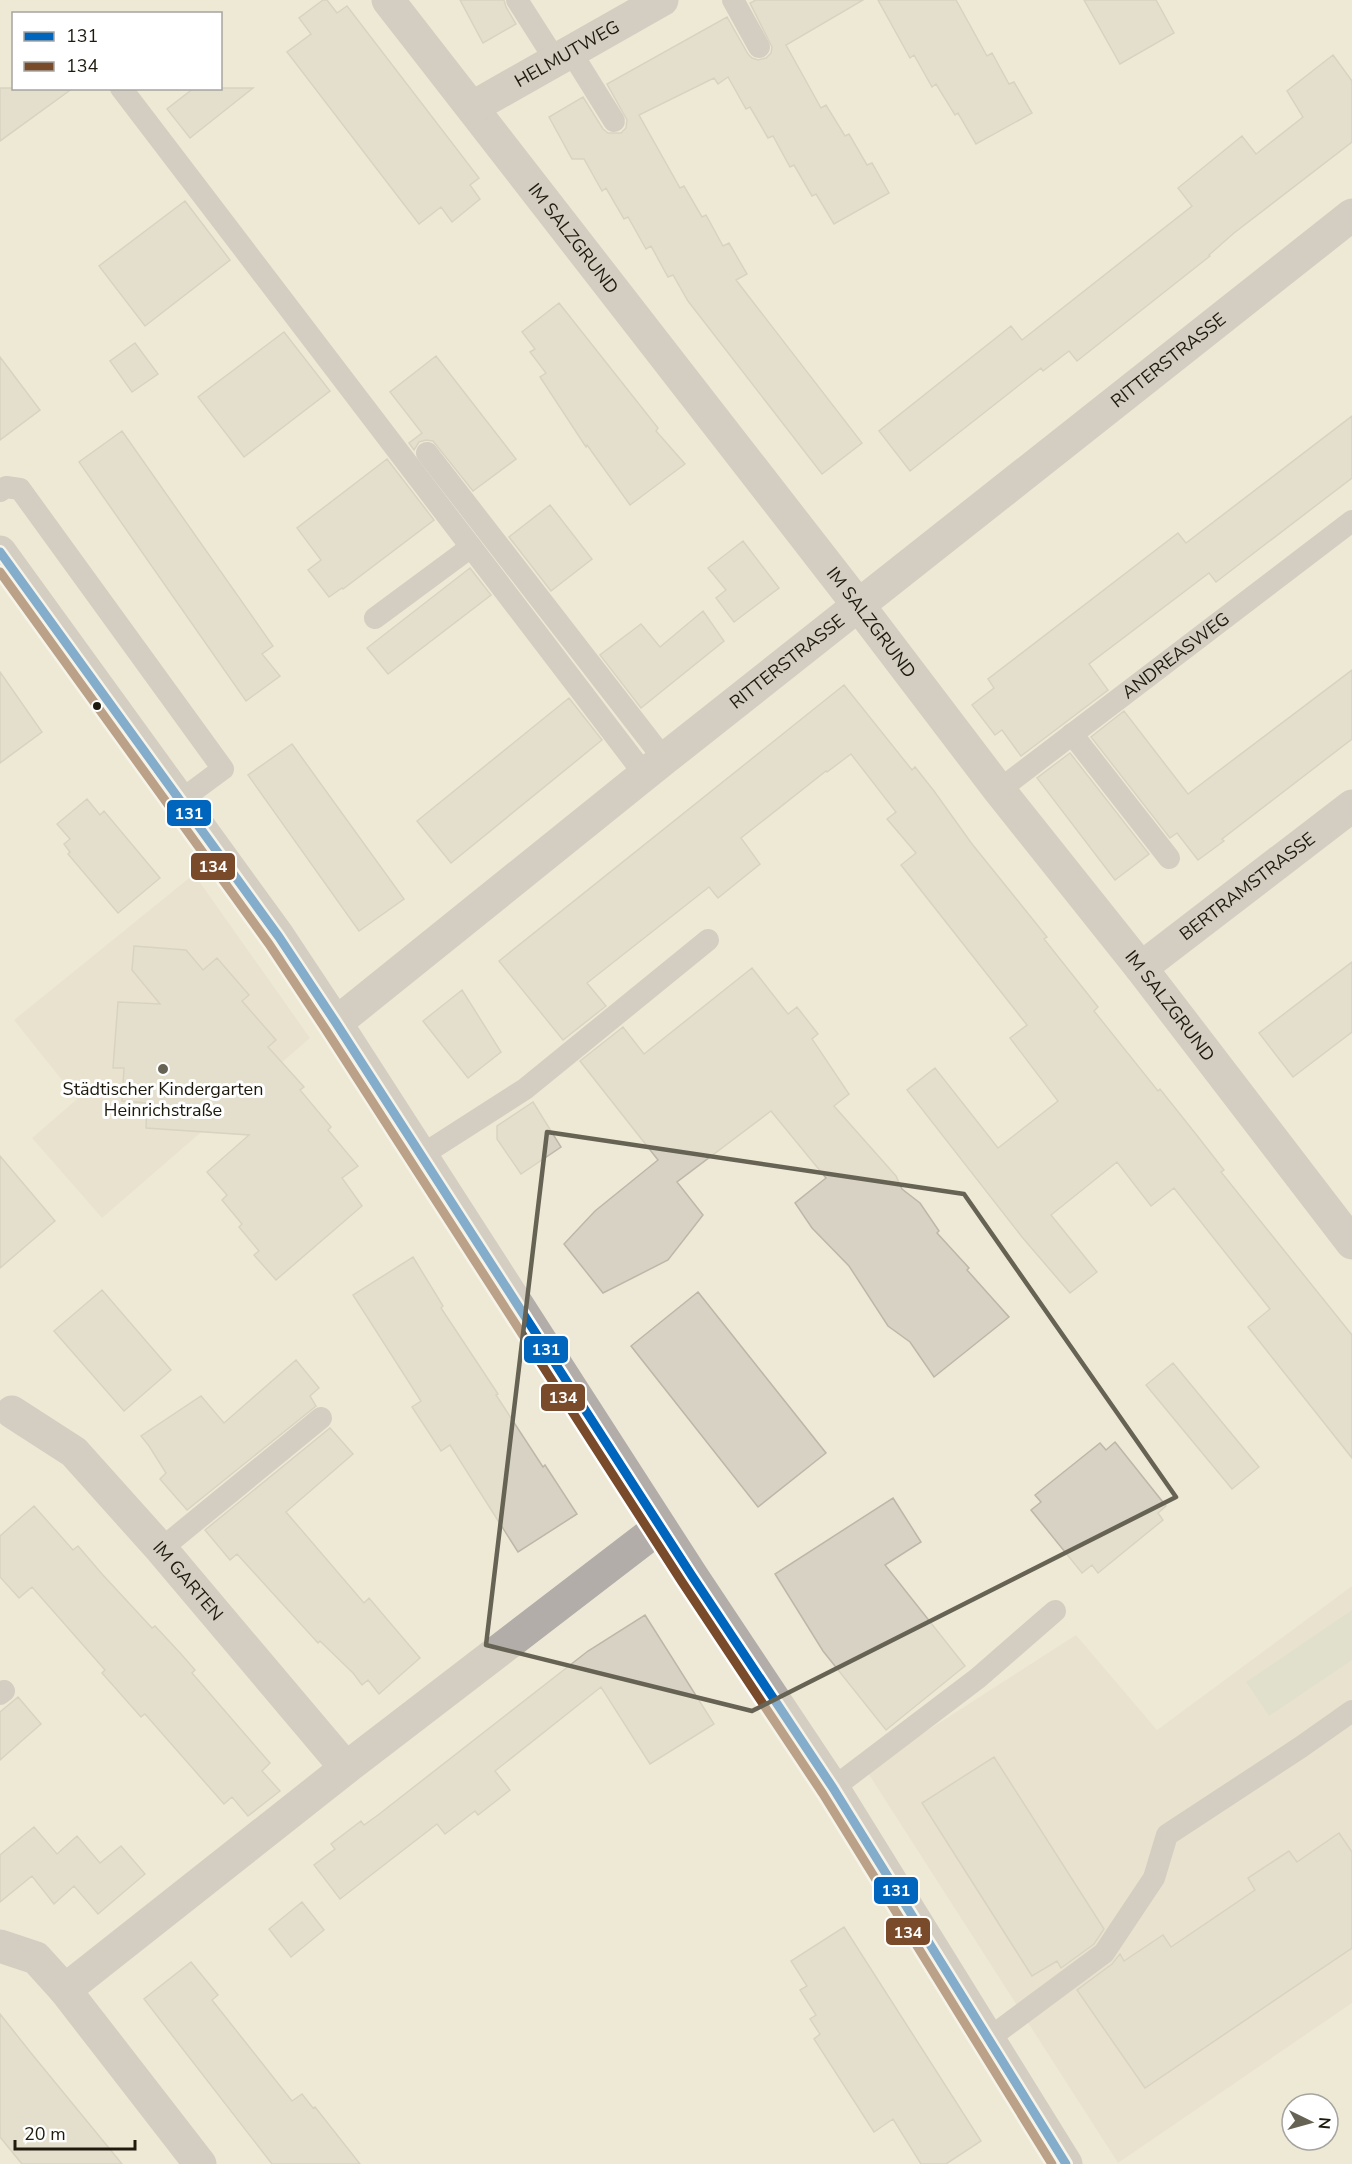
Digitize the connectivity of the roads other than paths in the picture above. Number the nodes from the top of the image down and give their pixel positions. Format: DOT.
graph roads {
  1 [pos="388,0"];
  2 [pos="517,0"];
  3 [pos="662,0"];
  4 [pos="733,0"];
  5 [pos="759,47"];
  6 [pos="564,56"];
  7 [pos="123,90"];
  8 [pos="473,107"];
  9 [pos="614,121"];
  10 [pos="1352,215"];
  11 [pos="427,453"];
  12 [pos="0,491"];
  13 [pos="1352,521"];
  14 [pos="471,548"];
  15 [pos="0,552"];
  16 [pos="859,606"];
  17 [pos="375,618"];
  18 [pos="1072,734"];
  19 [pos="655,767"];
  20 [pos="999,789"];
  21 [pos="181,800"];
  22 [pos="1352,806"];
  23 [pos="1169,858"];
  24 [pos="708,940"];
  25 [pos="1141,968"];
  26 [pos="336,1023"];
  27 [pos="422,1155"];
  28 [pos="1352,1243"];
  29 [pos="12,1412"];
  30 [pos="321,1418"];
  31 [pos="660,1527"];
  32 [pos="161,1549"];
  33 [pos="1055,1611"];
  34 [pos="1352,1711"];
  35 [pos="346,1768"];
  36 [pos="833,1788"];
  37 [pos="0,1946"];
  38 [pos="65,1990"];
  39 [pos="988,2039"];
  40 [pos="200,2164"];
  41 [pos="1066,2164"];
  1 -- 8 [label="street, IM SALZGRUND"];
  2 -- 6 [label="lane"];
  3 -- 6 [label="street, HELMUTWEG"];
  4 -- 5 [label="lane"];
  6 -- 8 [label="street, HELMUTWEG"];
  6 -- 9 [label="lane"];
  7 -- 14 [label="lane"];
  8 -- 16 [label="street, IM SALZGRUND"];
  10 -- 16 [label="street, RITTERSTRASSE"];
  11 -- 19 [label="lane"];
  12 -- 21 [label="lane"];
  13 -- 18 [label="lane, ANDREASWEG"];
  14 -- 17 [label="lane"];
  14 -- 19 [label="lane"];
  15 -- 21 [label="street"];
  16 -- 19 [label="street, RITTERSTRASSE"];
  16 -- 20 [label="street, IM SALZGRUND"];
  18 -- 20 [label="lane, ANDREASWEG"];
  18 -- 23 [label="lane"];
  19 -- 26 [label="street, RITTERSTRASSE"];
  20 -- 25 [label="street, IM SALZGRUND"];
  21 -- 26 [label="street"];
  22 -- 25 [label="street, BERTRAMSTRASSE"];
  24 -- 27 [label="lane"];
  25 -- 28 [label="street, IM SALZGRUND"];
  26 -- 27 [label="street"];
  27 -- 31 [label="street"];
  29 -- 32 [label="street, IM GARTEN"];
  30 -- 32 [label="lane"];
  31 -- 35 [label="street"];
  31 -- 36 [label="street"];
  32 -- 35 [label="street, IM GARTEN"];
  33 -- 36 [label="lane"];
  34 -- 39 [label="lane"];
  35 -- 38 [label="street"];
  36 -- 39 [label="street"];
  37 -- 38 [label="street"];
  38 -- 40 [label="street"];
  39 -- 41 [label="street"];
}
